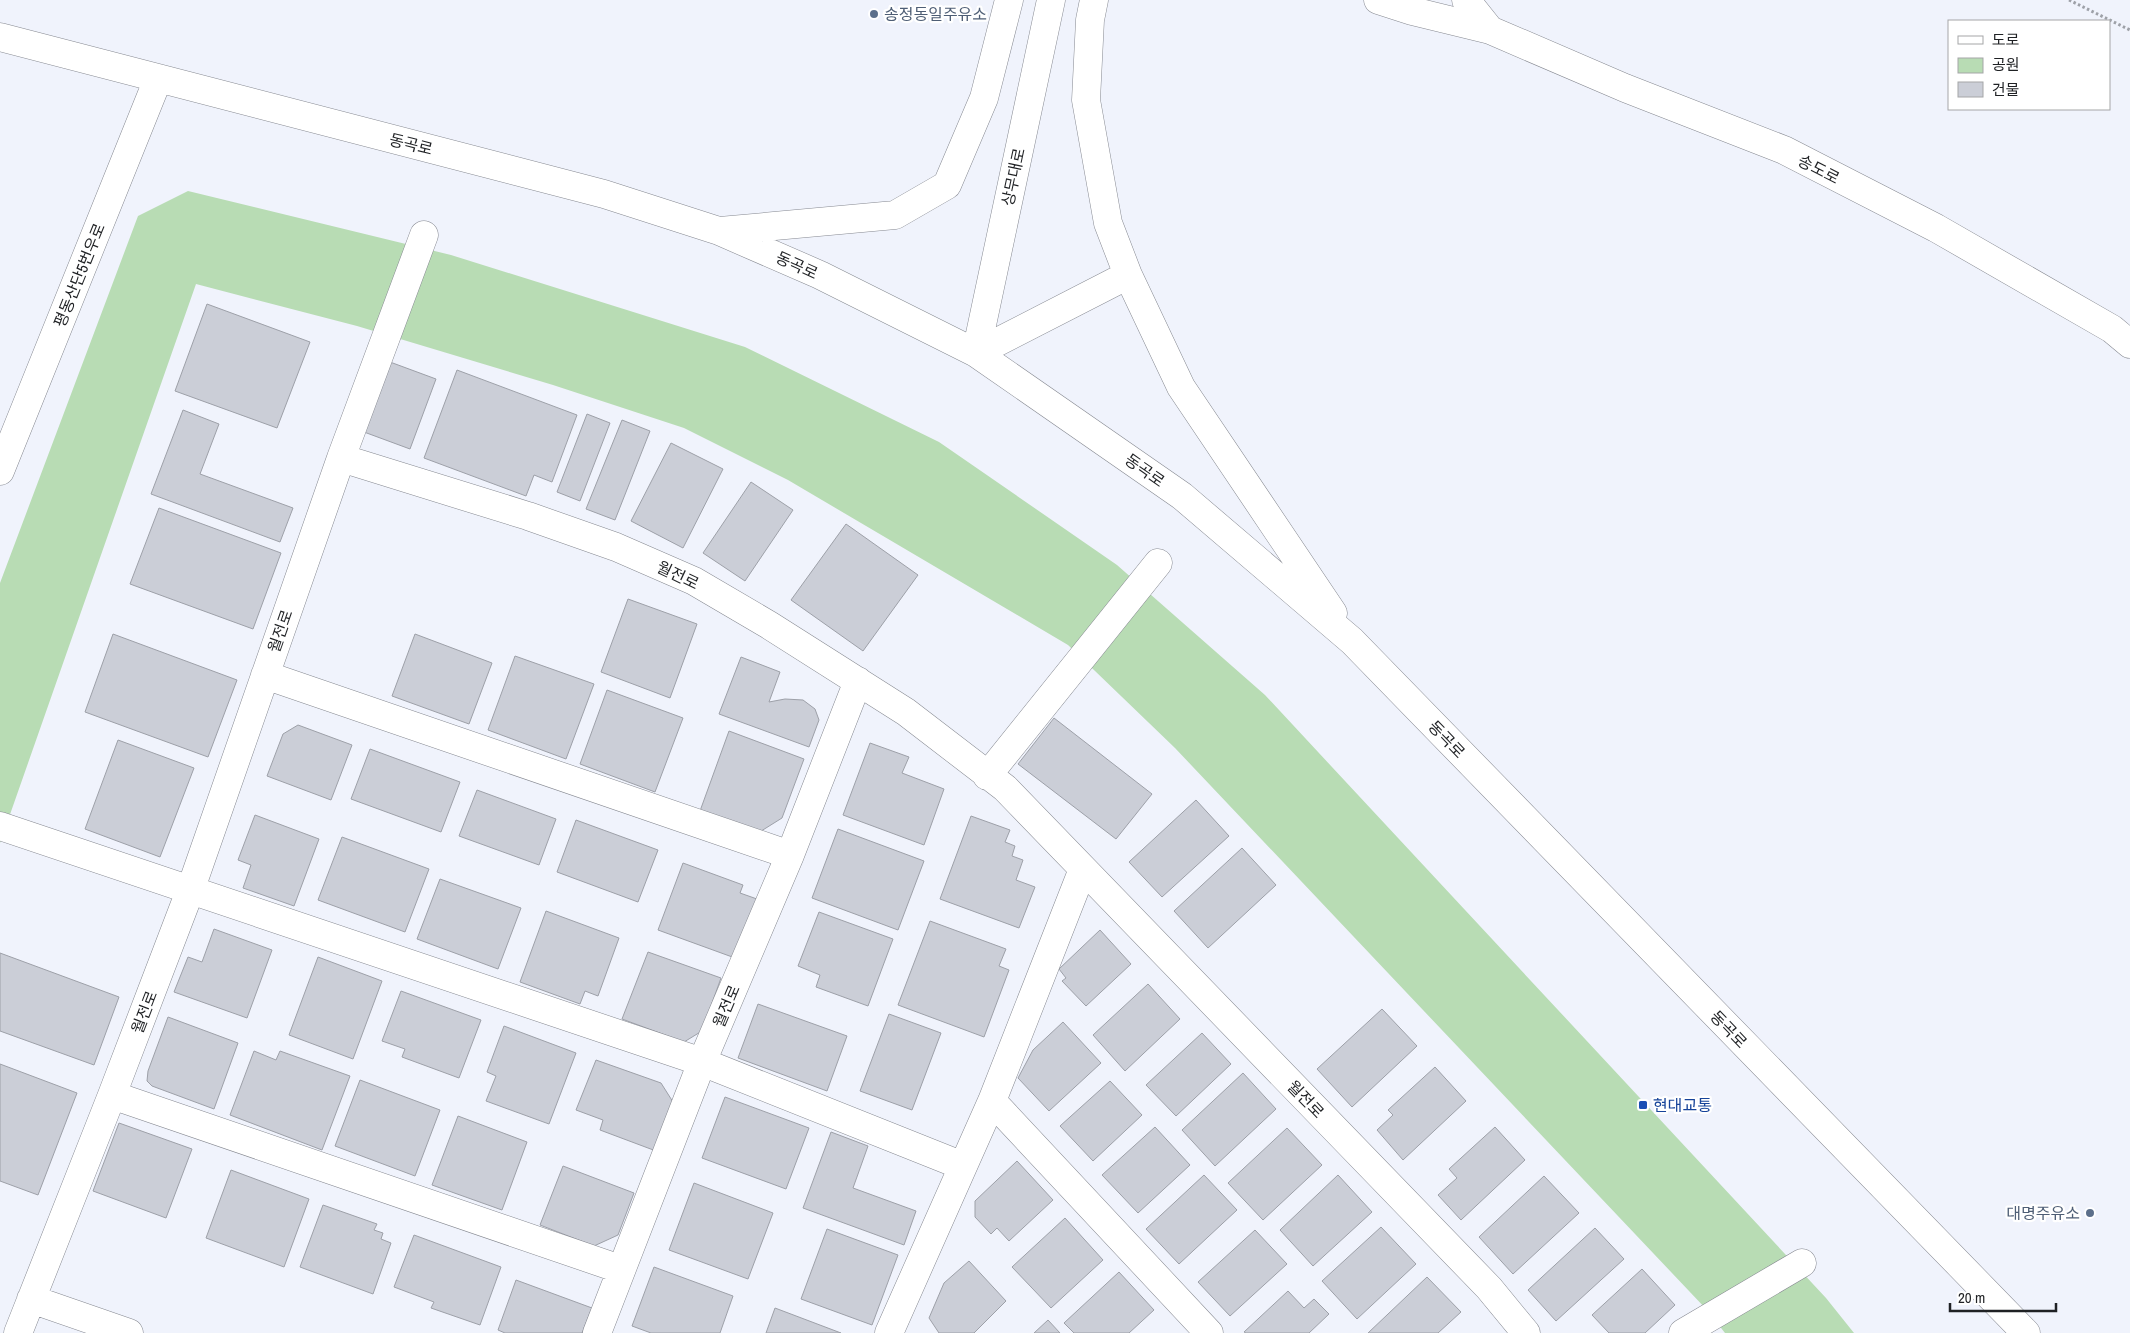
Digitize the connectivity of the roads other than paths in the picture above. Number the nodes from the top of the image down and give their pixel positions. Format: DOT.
graph roads {
  1 [pos="1009,0"];
  2 [pos="1051,0"];
  3 [pos="1094,0"];
  4 [pos="1378,0"];
  5 [pos="1466,0"];
  6 [pos="1490,30"];
  7 [pos="0,37"];
  8 [pos="158,79"];
  9 [pos="719,231"];
  10 [pos="424,235"];
  11 [pos="1128,275"];
  12 [pos="2124,335"];
  13 [pos="976,353"];
  14 [pos="341,458"];
  15 [pos="0,471"];
  16 [pos="1158,563"];
  17 [pos="1352,642"];
  18 [pos="265,675"];
  19 [pos="858,681"];
  20 [pos="987,776"];
  21 [pos="0,826"];
  22 [pos="790,855"];
  23 [pos="1084,869"];
  24 [pos="190,891"];
  25 [pos="702,1062"];
  26 [pos="112,1095"];
  27 [pos="992,1101"];
  28 [pos="963,1166"];
  29 [pos="1802,1263"];
  30 [pos="620,1269"];
  31 [pos="31,1300"];
  32 [pos="892,1331"];
  33 [pos="18,1333"];
  34 [pos="130,1333"];
  35 [pos="597,1333"];
  36 [pos="1209,1333"];
  37 [pos="1526,1333"];
  38 [pos="1683,1333"];
  39 [pos="2026,1333"];
  1 -- 9 [label="street"];
  2 -- 13 [label="street, 상무대로"];
  3 -- 11 [label="street"];
  4 -- 6 [label="street, 송도로"];
  5 -- 6 [label="street"];
  6 -- 12 [label="street, 송도로"];
  7 -- 8 [label="street, 동곡로"];
  8 -- 9 [label="street, 동곡로"];
  8 -- 15 [label="street, 평동산단5번우로"];
  9 -- 13 [label="street, 동곡로"];
  10 -- 14 [label="street"];
  11 -- 13 [label="street"];
  11 -- 17 [label="street"];
  13 -- 17 [label="street, 동곡로"];
  14 -- 18 [label="street, 월전로"];
  14 -- 19 [label="street, 월전로"];
  16 -- 20 [label="street"];
  17 -- 39 [label="street, 동곡로"];
  18 -- 22 [label="street"];
  18 -- 24 [label="street, 월전로"];
  19 -- 20 [label="street, 월전로"];
  19 -- 22 [label="street, 월전로"];
  20 -- 23 [label="street, 월전로"];
  21 -- 24 [label="street"];
  22 -- 25 [label="street, 월전로"];
  23 -- 27 [label="street"];
  23 -- 37 [label="street, 월전로"];
  24 -- 25 [label="street"];
  24 -- 26 [label="street, 월전로"];
  25 -- 28 [label="street"];
  25 -- 30 [label="street, 월전로"];
  26 -- 30 [label="street"];
  26 -- 31 [label="street, 월전로"];
  27 -- 28 [label="street"];
  27 -- 36 [label="street"];
  28 -- 32 [label="street"];
  29 -- 38 [label="street"];
  30 -- 35 [label="street, 월전로"];
  31 -- 33 [label="street, 월전로"];
  31 -- 34 [label="street"];
}
